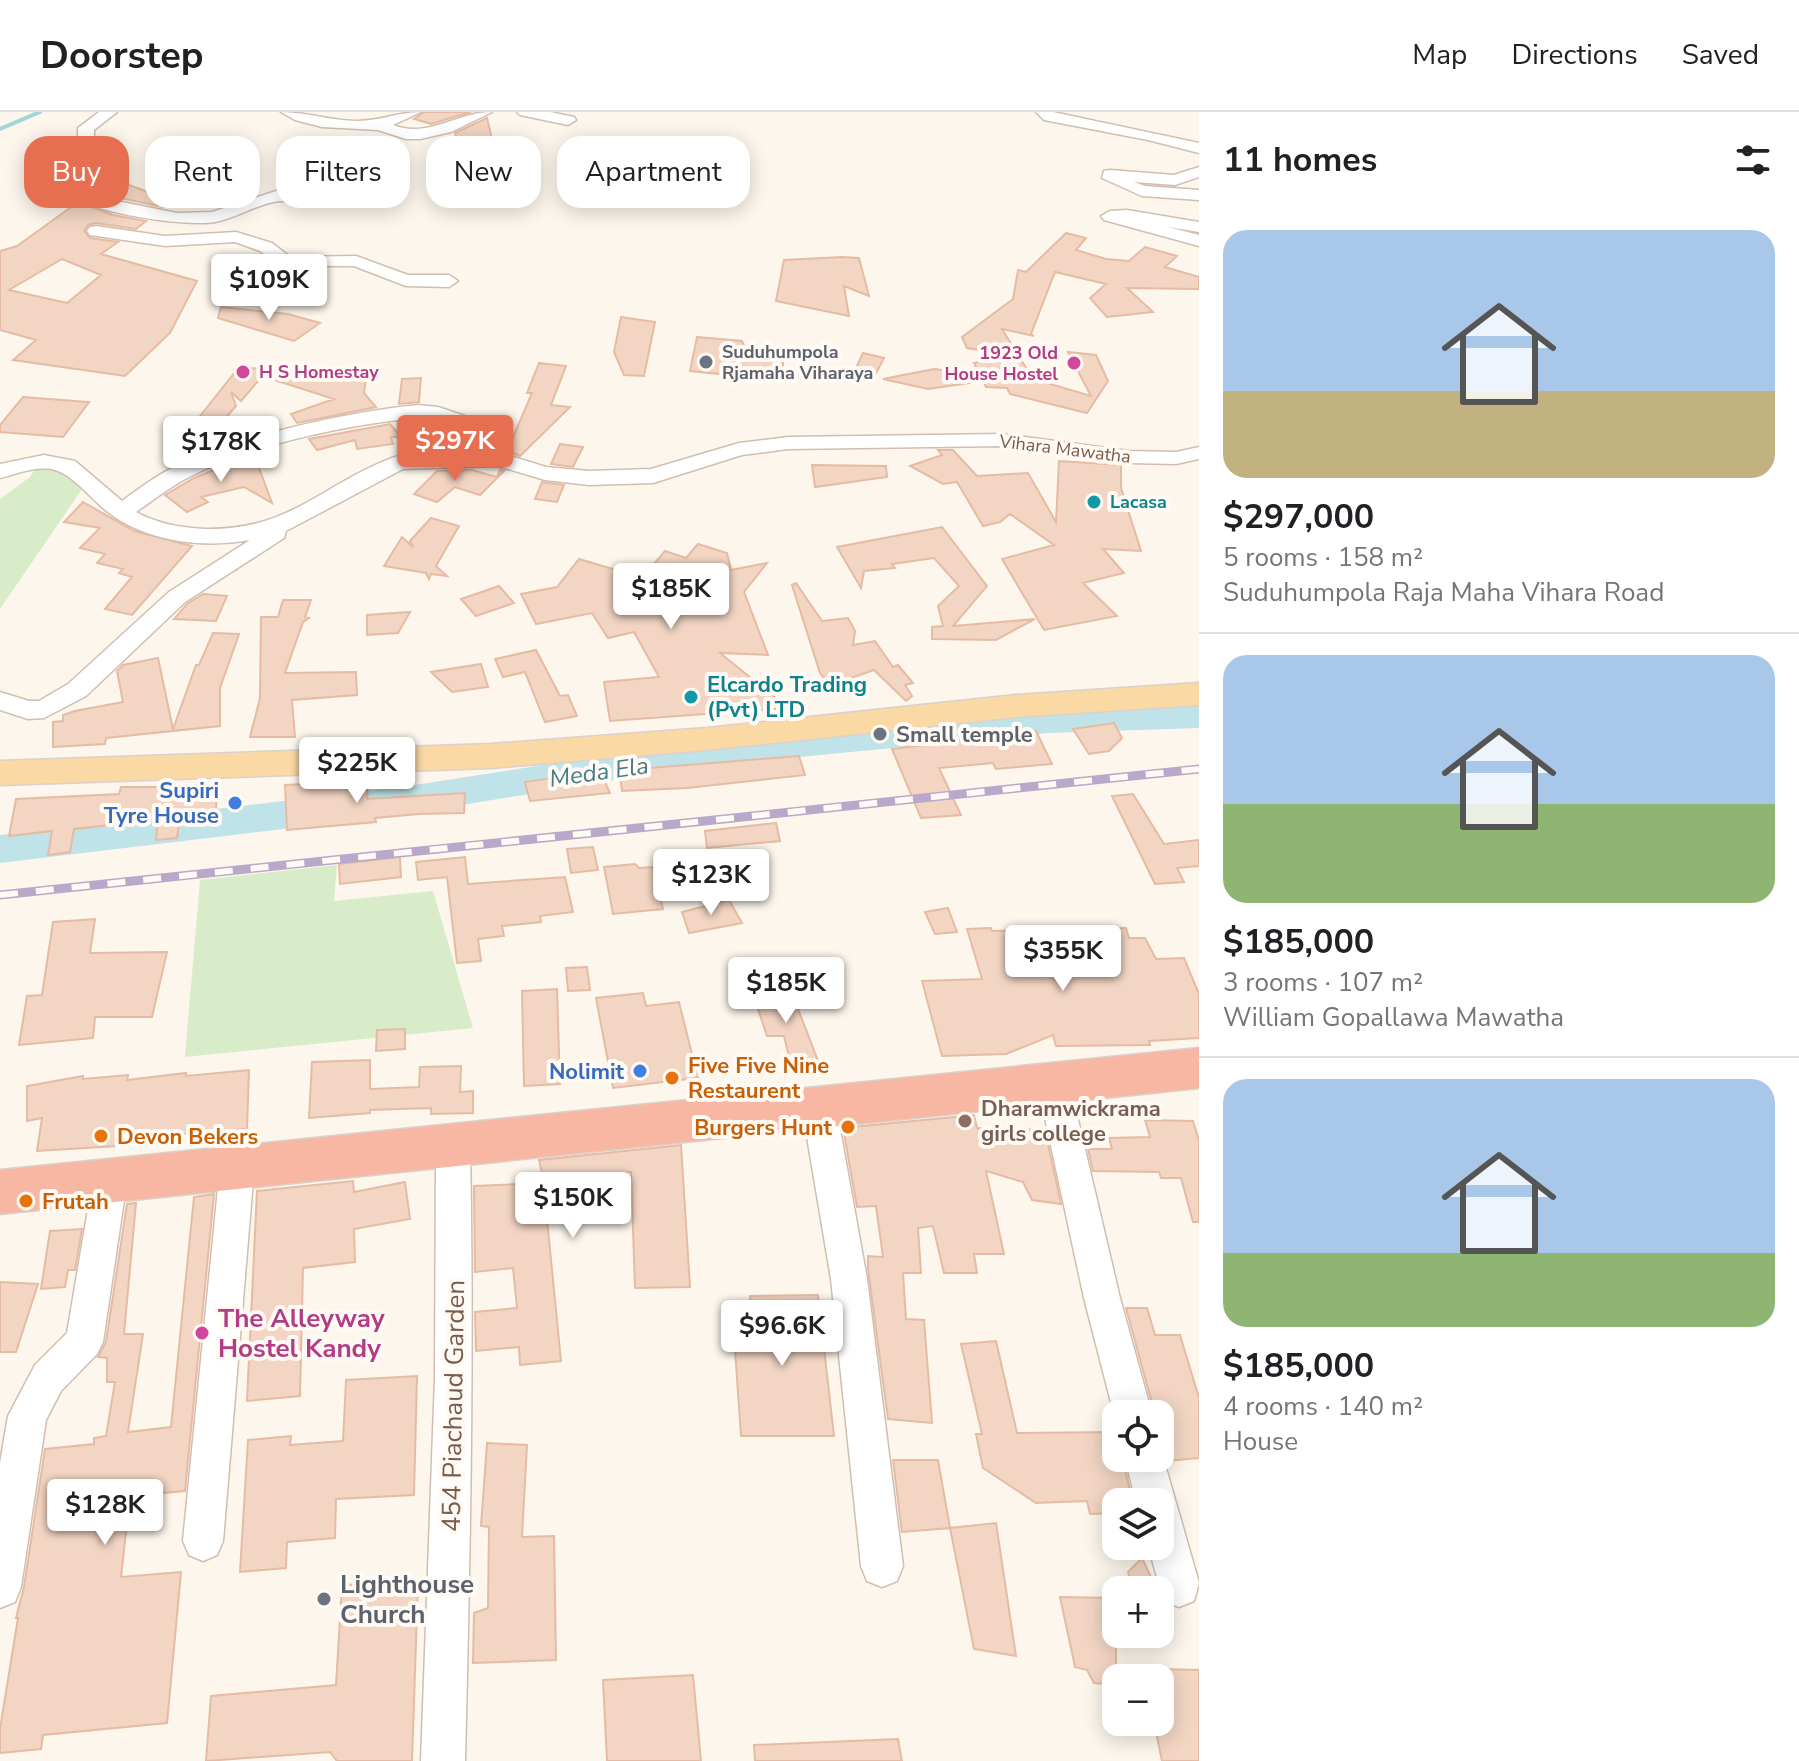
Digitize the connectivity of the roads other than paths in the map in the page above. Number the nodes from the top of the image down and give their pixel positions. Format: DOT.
graph roads {
  1 [pos="109,112"];
  2 [pos="289,112"];
  3 [pos="413,112"];
  4 [pos="484,112"];
  5 [pos="525,112"];
  6 [pos="1044,112"];
  7 [pos="568,120"];
  8 [pos="380,125"];
  9 [pos="1199,148"];
  10 [pos="1199,172"];
  11 [pos="1199,195"];
  12 [pos="276,196"];
  13 [pos="1199,227"];
  14 [pos="96,231"];
  15 [pos="1199,241"];
  16 [pos="449,281"];
  17 [pos="1199,453"];
  18 [pos="499,460"];
  19 [pos="0,471"];
  20 [pos="121,512"];
  21 [pos="300,516"];
  22 [pos="1199,694"];
  23 [pos="0,701"];
  24 [pos="0,773"];
  25 [pos="1199,1069"];
  26 [pos="1053,1081"];
  27 [pos="819,1107"];
  28 [pos="453,1147"];
  29 [pos="237,1168"];
  30 [pos="110,1180"];
  31 [pos="0,1192"];
  32 [pos="1129,1400"];
  33 [pos="203,1541"];
  34 [pos="1172,1560"];
  35 [pos="882,1566"];
  36 [pos="1179,1586"];
  37 [pos="0,1587"];
  38 [pos="443,1761"];
  1 -- 12 [label="street"];
  2 -- 8 [label="street"];
  3 -- 8 [label="street"];
  4 -- 8 [label="street"];
  5 -- 7 [label="street"];
  6 -- 9 [label="street"];
  10 -- 11 [label="street"];
  13 -- 15 [label="street"];
  14 -- 16 [label="street"];
  17 -- 18 [label="street, Vihara Mawatha"];
  18 -- 20 [label="street"];
  18 -- 21 [label="street, Vihara Mawatha"];
  19 -- 20 [label="street"];
  20 -- 21 [label="street"];
  21 -- 23 [label="street"];
  22 -- 24 [label="main road"];
  25 -- 26 [label="highway"];
  26 -- 27 [label="highway"];
  26 -- 32 [label="street"];
  27 -- 28 [label="highway"];
  27 -- 35 [label="street"];
  28 -- 29 [label="highway"];
  28 -- 38 [label="street, 454 Piachaud Garden"];
  29 -- 30 [label="highway"];
  29 -- 33 [label="street"];
  30 -- 31 [label="highway"];
  30 -- 37 [label="street"];
  34 -- 36 [label="street"];
}
